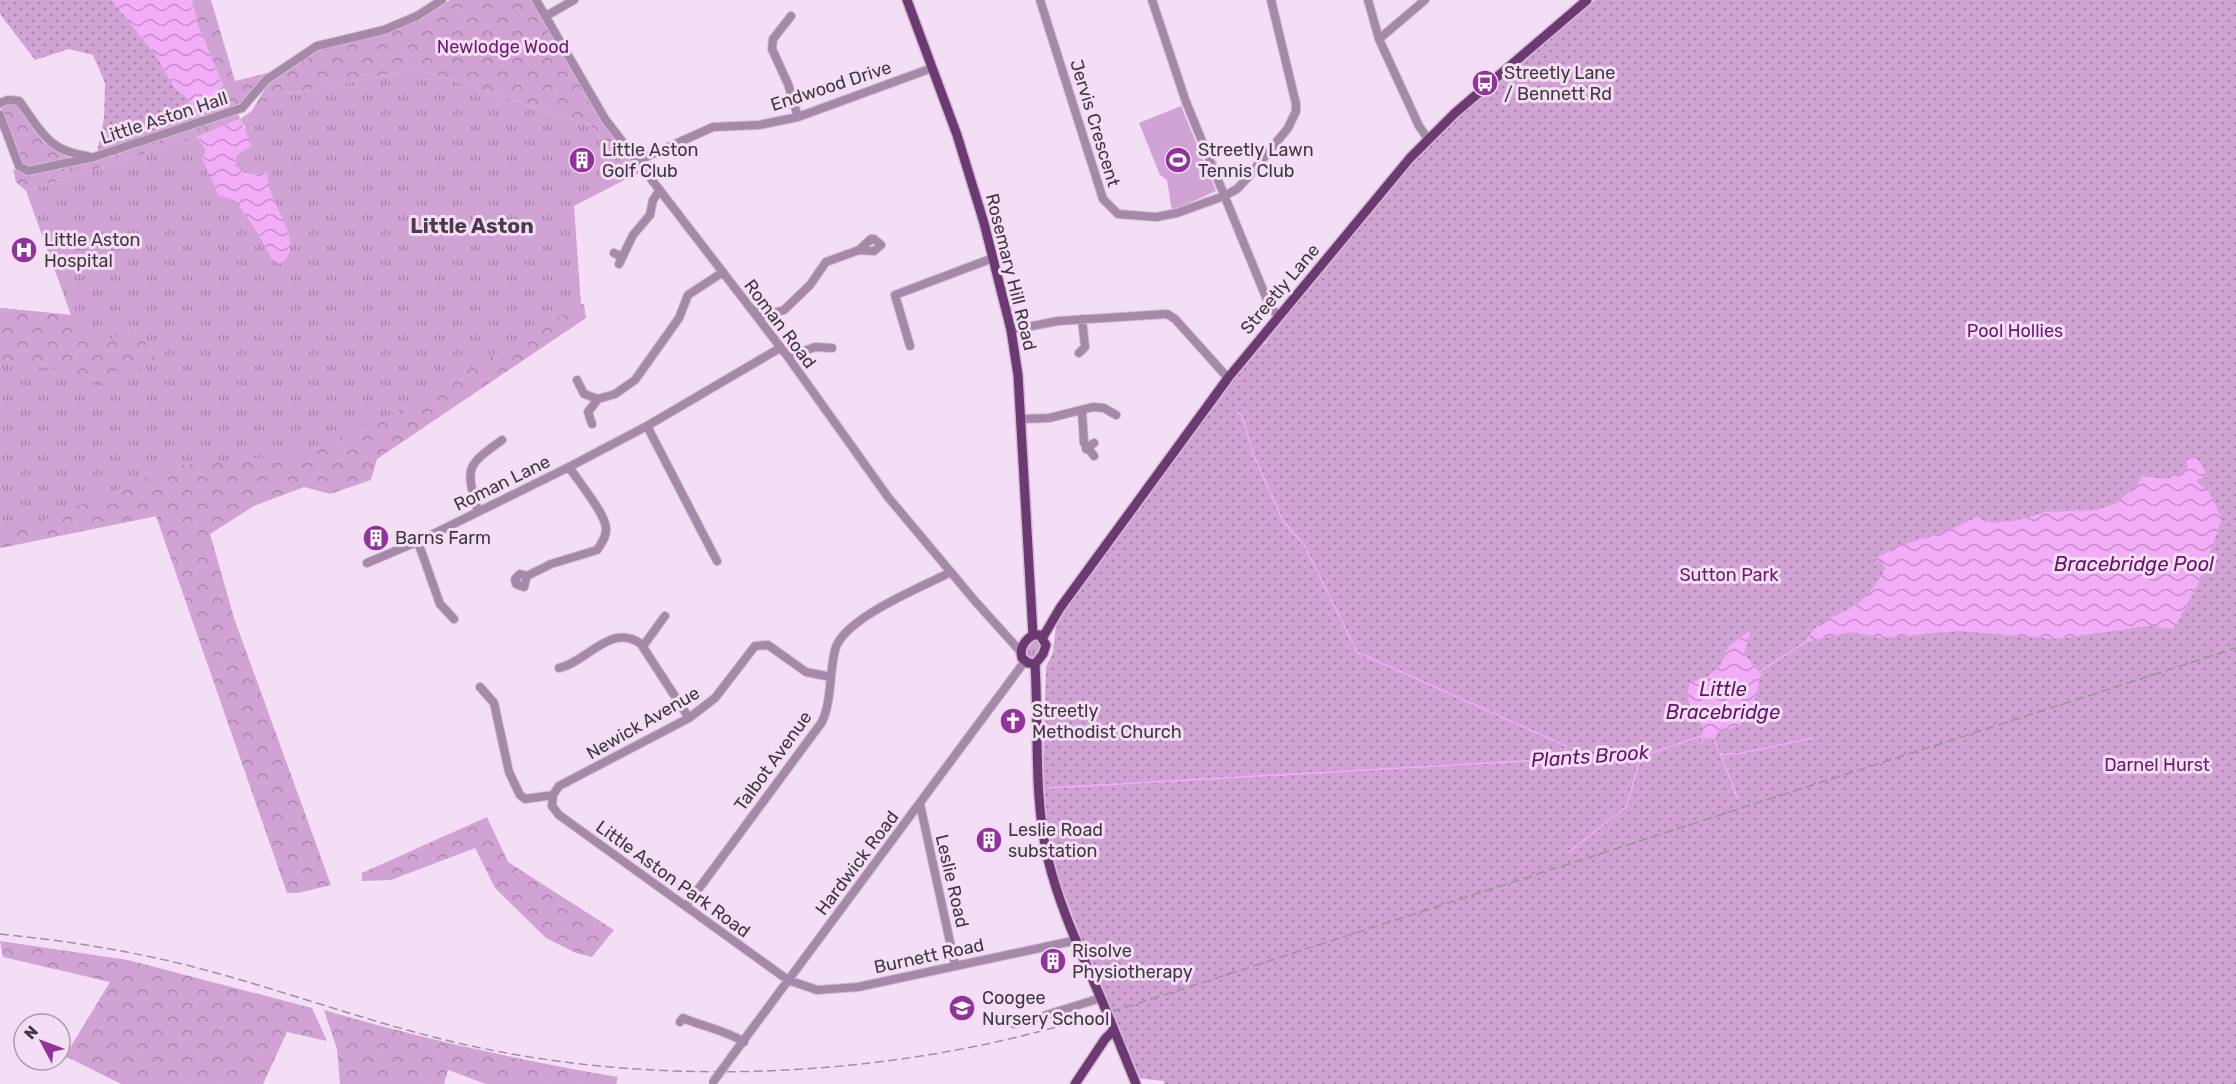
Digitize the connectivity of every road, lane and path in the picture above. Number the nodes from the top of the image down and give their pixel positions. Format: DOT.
graph roads {
  1 [pos="442,0"];
  2 [pos="536,0"];
  3 [pos="574,0"];
  4 [pos="907,0"];
  5 [pos="1040,0"];
  6 [pos="1152,0"];
  7 [pos="1271,0"];
  8 [pos="1368,0"];
  9 [pos="1425,0"];
  10 [pos="1587,0"];
  11 [pos="546,16"];
  12 [pos="791,16"];
  13 [pos="1379,39"];
  14 [pos="932,68"];
  15 [pos="0,103"];
  16 [pos="0,115"];
  17 [pos="798,117"];
  18 [pos="1428,139"];
  19 [pos="94,157"];
  20 [pos="637,160"];
  21 [pos="660,190"];
  22 [pos="1224,196"];
  23 [pos="859,250"];
  24 [pos="614,253"];
  25 [pos="993,258"];
  26 [pos="723,272"];
  27 [pos="746,305"];
  28 [pos="1279,316"];
  29 [pos="1082,319"];
  30 [pos="1011,330"];
  31 [pos="910,346"];
  32 [pos="780,348"];
  33 [pos="832,348"];
  34 [pos="1079,353"];
  35 [pos="788,357"];
  36 [pos="1228,378"];
  37 [pos="577,380"];
  38 [pos="598,399"];
  39 [pos="1113,410"];
  40 [pos="1082,411"];
  41 [pos="1021,419"];
  42 [pos="592,424"];
  43 [pos="647,426"];
  44 [pos="502,440"];
  45 [pos="1094,443"];
  46 [pos="1086,449"];
  47 [pos="1094,456"];
  48 [pos="569,467"];
  49 [pos="478,511"];
  50 [pos="418,542"];
  51 [pos="717,561"];
  52 [pos="367,563"];
  53 [pos="951,572"];
  54 [pos="527,576"];
  55 [pos="665,616"];
  56 [pos="454,619"];
  57 [pos="1038,636"];
  58 [pos="643,646"];
  59 [pos="1023,656"];
  60 [pos="1035,664"];
  61 [pos="559,668"];
  62 [pos="831,677"];
  63 [pos="480,687"];
  64 [pos="689,718"];
  65 [pos="553,795"];
  66 [pos="920,804"];
  67 [pos="686,906"];
  68 [pos="1077,940"];
  69 [pos="955,965"];
  70 [pos="788,980"];
  71 [pos="1103,1003"];
  72 [pos="680,1022"];
  73 [pos="1014,1024"];
  74 [pos="1114,1030"];
  75 [pos="744,1042"];
  76 [pos="713,1083"];
  77 [pos="1075,1084"];
  78 [pos="1136,1084"];
  1 -- 19 [label="street, Little Aston Hall"];
  2 -- 11 [label="street, Roman Road"];
  3 -- 11 [label="street"];
  4 -- 14 [label="main road, Rosemary Hill Road"];
  5 -- 22 [label="street, Jervis Crescent"];
  6 -- 22 [label="street"];
  7 -- 22 [label="street, Jervis Crescent"];
  8 -- 13 [label="street"];
  9 -- 13 [label="street"];
  10 -- 18 [label="main road, Streetly Lane"];
  11 -- 20 [label="street, Roman Road"];
  12 -- 17 [label="street"];
  13 -- 18 [label="street"];
  14 -- 17 [label="street, Endwood Drive"];
  14 -- 25 [label="main road, Rosemary Hill Road"];
  15 -- 19 [label="street, Little Aston Hall"];
  16 -- 19 [label="street, Little Aston Hall"];
  17 -- 20 [label="street, Endwood Drive"];
  18 -- 28 [label="main road, Streetly Lane"];
  20 -- 21 [label="street, Roman Road"];
  21 -- 24 [label="street"];
  21 -- 26 [label="street, Roman Road"];
  22 -- 28 [label="street"];
  23 -- 27 [label="street"];
  25 -- 30 [label="main road, Rosemary Hill Road"];
  25 -- 31 [label="street"];
  26 -- 27 [label="street, Roman Road"];
  26 -- 38 [label="street"];
  27 -- 32 [label="street, Roman Road"];
  28 -- 36 [label="main road, Streetly Lane"];
  29 -- 30 [label="street"];
  29 -- 34 [label="street"];
  29 -- 36 [label="street"];
  30 -- 41 [label="main road, Rosemary Hill Road"];
  32 -- 35 [label="street, Roman Road"];
  32 -- 43 [label="street, Roman Lane"];
  33 -- 35 [label="street"];
  35 -- 53 [label="street, Roman Road"];
  36 -- 57 [label="main road, Streetly Lane"];
  37 -- 38 [label="street"];
  38 -- 42 [label="street"];
  39 -- 40 [label="street"];
  40 -- 41 [label="street"];
  40 -- 46 [label="street"];
  41 -- 57 [label="main road, Rosemary Hill Road"];
  43 -- 48 [label="street, Roman Lane"];
  43 -- 51 [label="street"];
  44 -- 49 [label="street"];
  45 -- 46 [label="street"];
  46 -- 47 [label="street"];
  48 -- 49 [label="street, Roman Lane"];
  48 -- 54 [label="street"];
  49 -- 50 [label="street, Roman Lane"];
  50 -- 52 [label="street, Roman Lane"];
  50 -- 56 [label="street"];
  53 -- 59 [label="street, Roman Road"];
  53 -- 62 [label="street, Talbot Avenue"];
  55 -- 58 [label="street"];
  57 -- 59 [label="main road"];
  57 -- 60 [label="main road"];
  58 -- 61 [label="street"];
  58 -- 64 [label="street"];
  59 -- 60 [label="main road"];
  59 -- 66 [label="street, Hardwick Road"];
  60 -- 68 [label="main road"];
  62 -- 64 [label="street, Newick Avenue"];
  62 -- 67 [label="street, Talbot Avenue"];
  63 -- 65 [label="street"];
  64 -- 65 [label="street, Newick Avenue"];
  65 -- 67 [label="street, Little Aston Park Road"];
  66 -- 69 [label="street, Leslie Road"];
  66 -- 70 [label="street, Hardwick Road"];
  67 -- 70 [label="street, Little Aston Park Road"];
  68 -- 69 [label="street, Burnett Road"];
  68 -- 71 [label="main road"];
  69 -- 70 [label="street, Burnett Road"];
  70 -- 75 [label="street, Hardwick Road"];
  71 -- 73 [label="street"];
  71 -- 74 [label="main road, bridge"];
  72 -- 75 [label="street"];
  74 -- 77 [label="main road"];
  74 -- 78 [label="main road"];
  75 -- 76 [label="street, Hardwick Road, bridge"];
}
